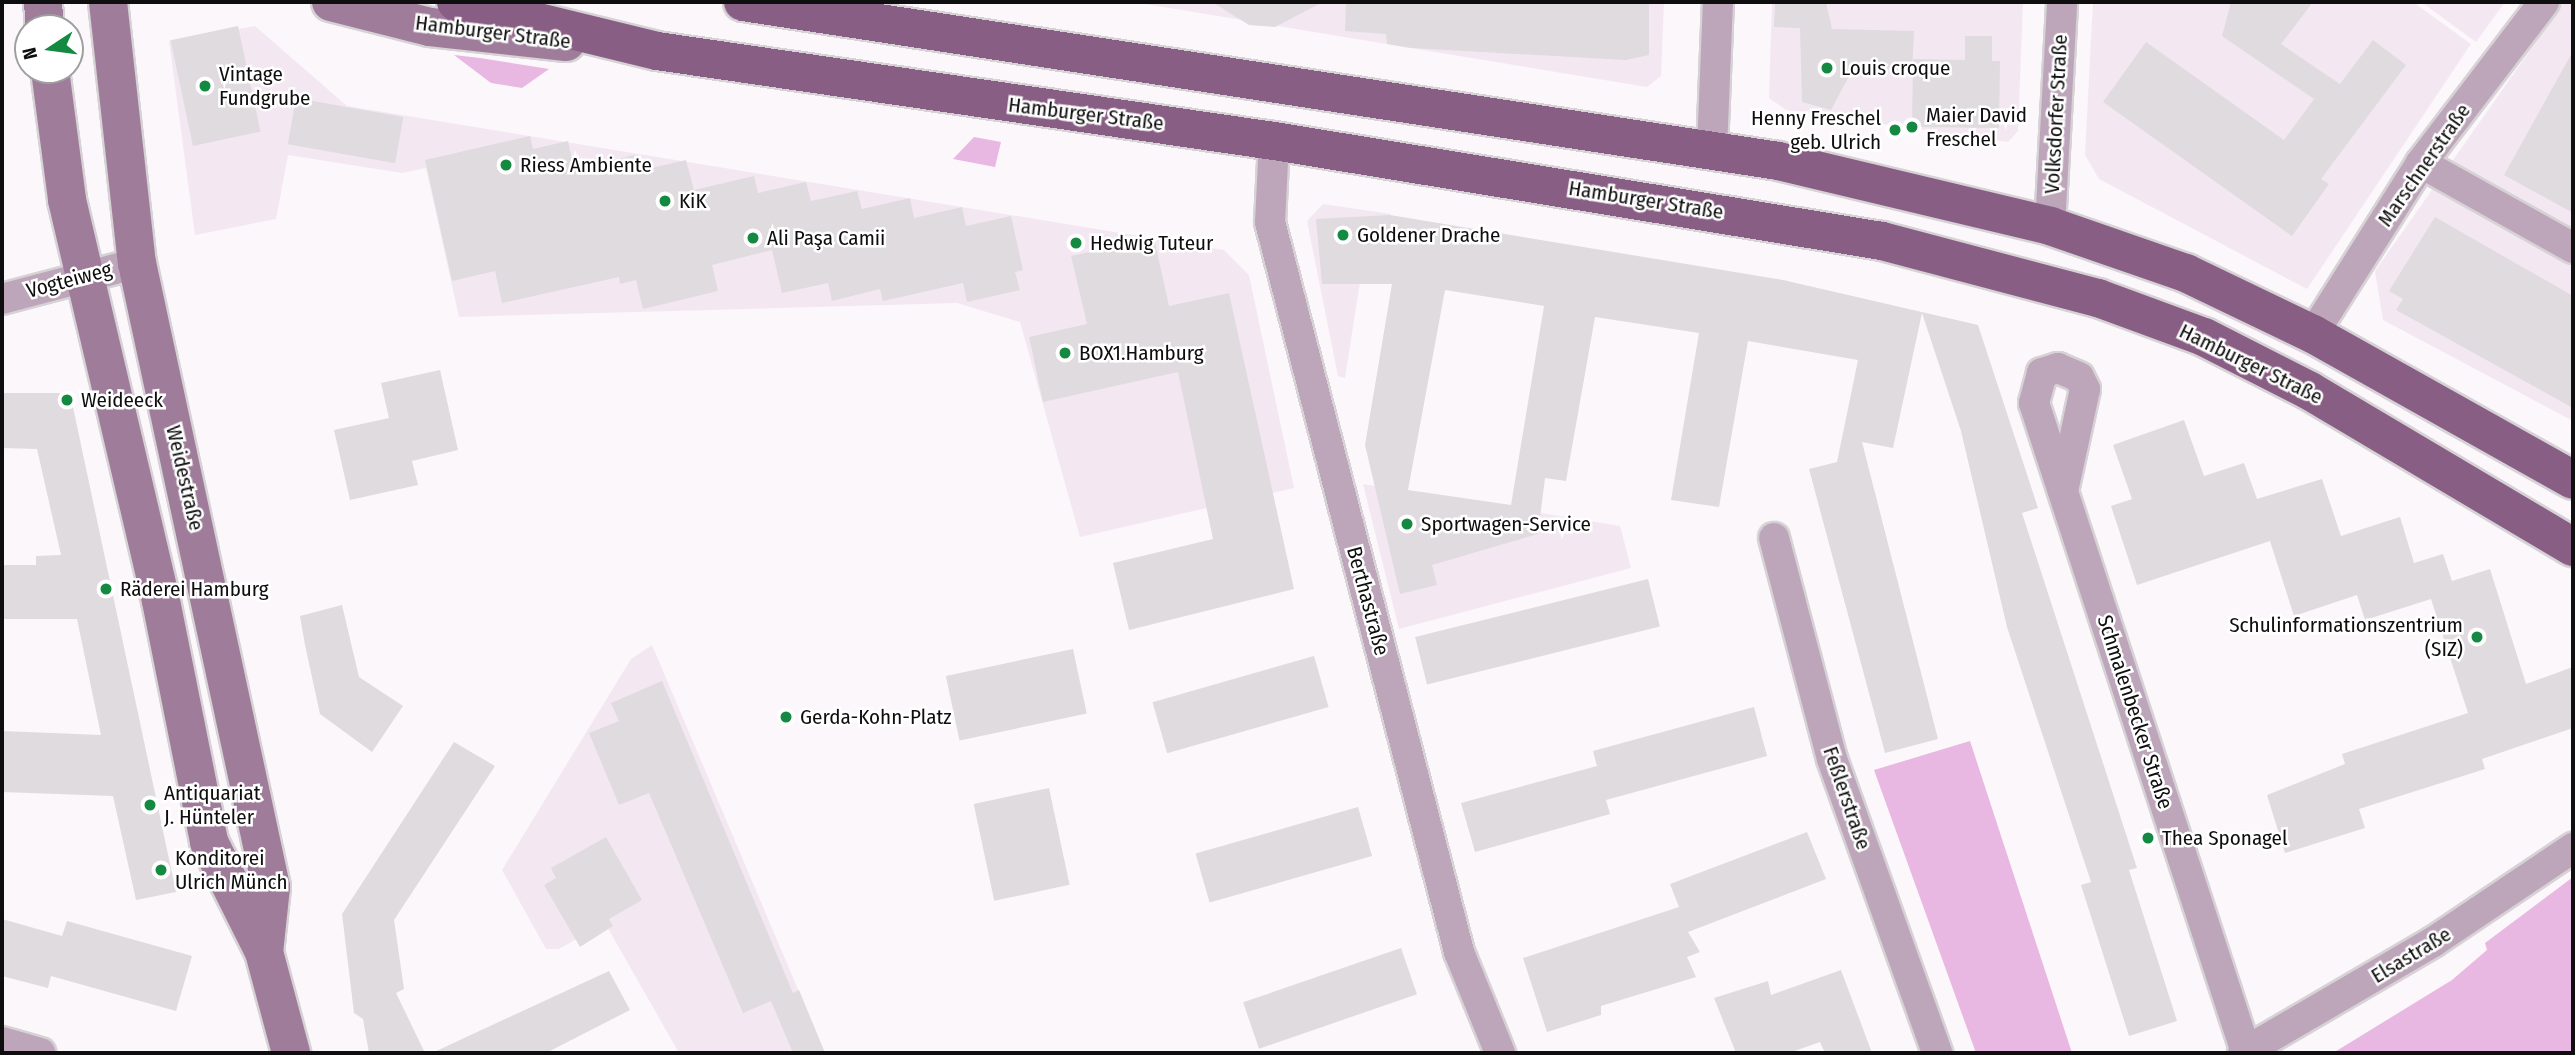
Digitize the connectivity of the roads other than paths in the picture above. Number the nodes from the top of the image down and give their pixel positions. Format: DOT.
graph roads {
  1 [pos="108,2"];
  2 [pos="331,2"];
  3 [pos="456,2"];
  4 [pos="743,2"];
  5 [pos="1718,2"];
  6 [pos="2062,2"];
  7 [pos="2544,2"];
  8 [pos="657,51"];
  9 [pos="52,84"];
  10 [pos="1274,142"];
  11 [pos="1712,150"];
  12 [pos="2421,163"];
  13 [pos="2050,226"];
  14 [pos="2573,248"];
  15 [pos="137,263"];
  16 [pos="84,273"];
  17 [pos="2,299"];
  18 [pos="2312,334"];
  19 [pos="2573,480"];
  20 [pos="2063,491"];
  21 [pos="1774,538"];
  22 [pos="2573,547"];
  23 [pos="2573,848"];
  24 [pos="264,952"];
  25 [pos="2,1042"];
  26 [pos="40,1053"];
  27 [pos="291,1053"];
  28 [pos="1500,1053"];
  29 [pos="1937,1053"];
  30 [pos="2244,1053"];
  1 -- 15 [label="street, Weidestraße"];
  2 -- 8 [label="street, Hamburger Straße"];
  3 -- 8 [label="main road, Hamburger Straße"];
  4 -- 11 [label="main road"];
  5 -- 11 [label="street"];
  6 -- 13 [label="street, Volksdorfer Straße"];
  7 -- 12 [label="street, Marschnerstraße"];
  8 -- 10 [label="main road, Hamburger Straße"];
  9 -- 16 [label="street, Weidestraße"];
  10 -- 22 [label="main road, Hamburger Straße"];
  10 -- 28 [label="street, Berthastraße"];
  11 -- 13 [label="main road"];
  12 -- 14 [label="street"];
  12 -- 18 [label="street, Marschnerstraße"];
  13 -- 18 [label="main road"];
  15 -- 16 [label="street, Vogteiweg"];
  15 -- 24 [label="street, Weidestraße"];
  16 -- 17 [label="street, Vogteiweg"];
  16 -- 24 [label="street, Weidestraße"];
  18 -- 19 [label="main road"];
  20 -- 30 [label="street, Schmalenbecker Straße"];
  21 -- 29 [label="street, Feßlerstraße"];
  23 -- 30 [label="street, Elsastraße"];
  24 -- 27 [label="street, Weidestraße"];
  25 -- 26 [label="street"];
}
